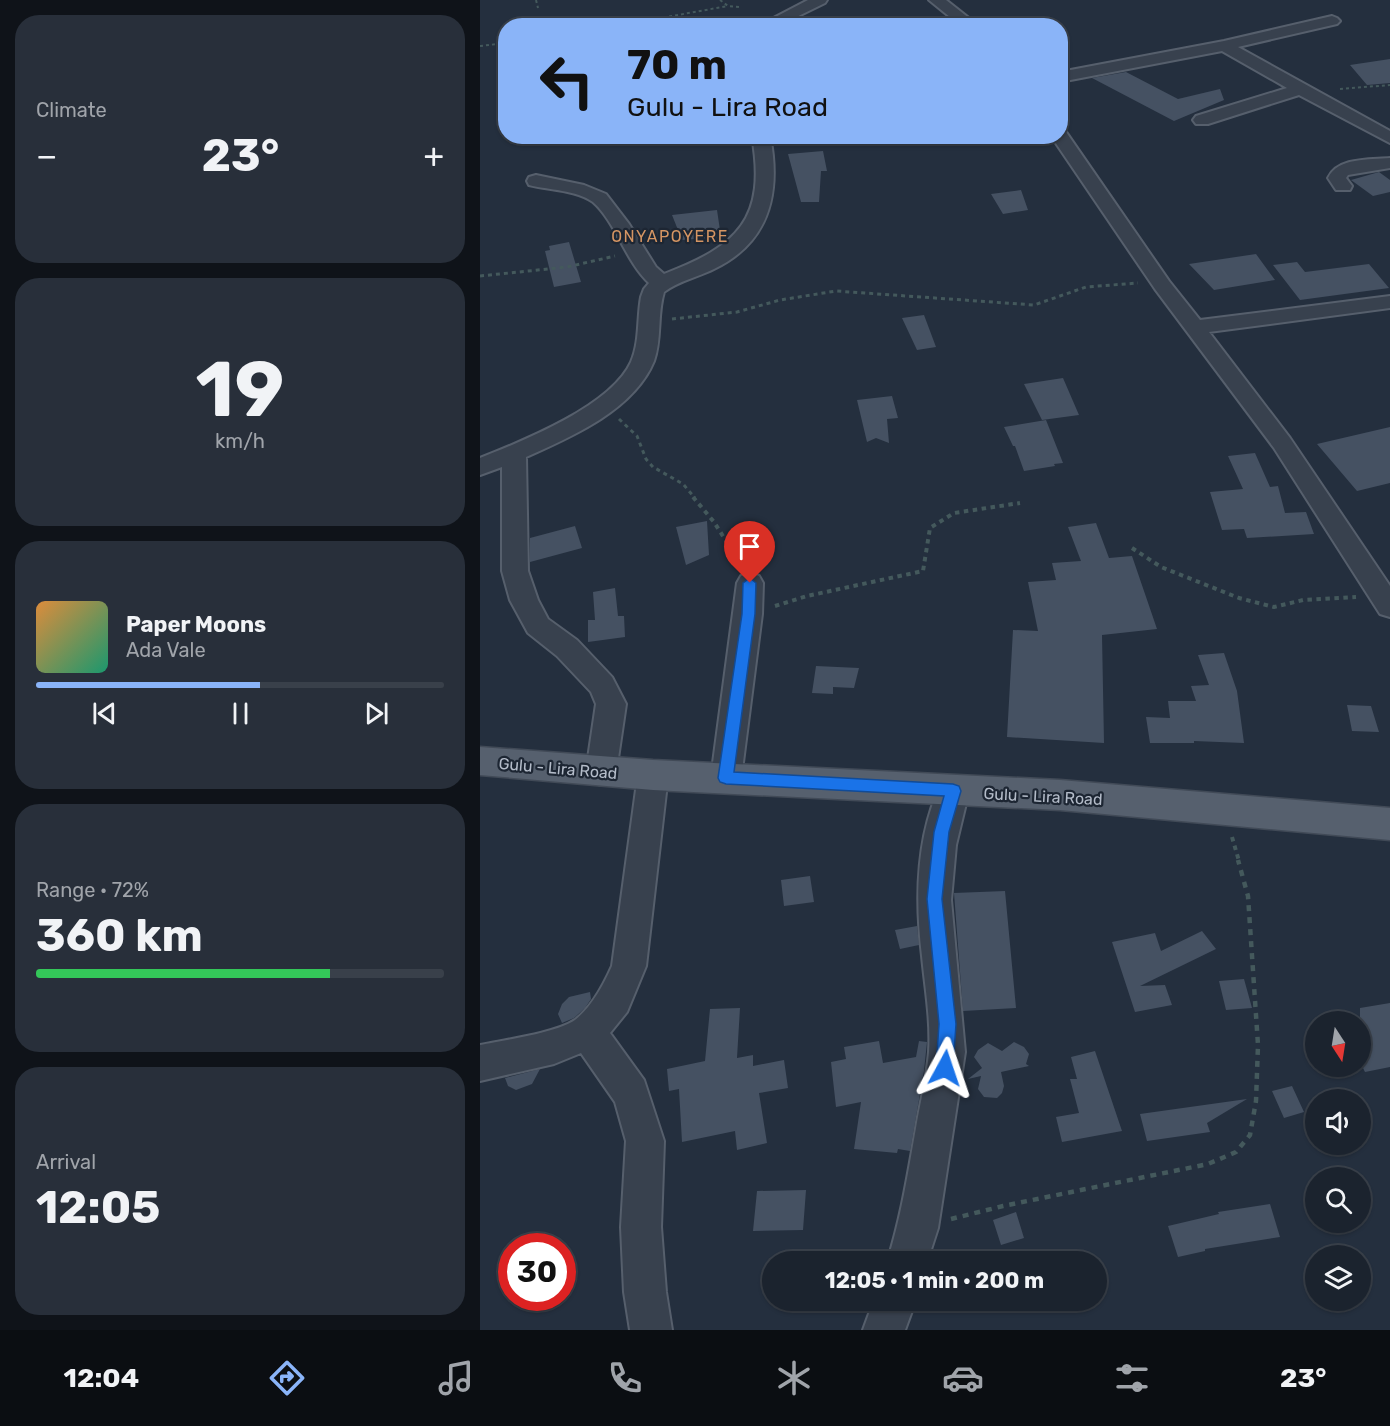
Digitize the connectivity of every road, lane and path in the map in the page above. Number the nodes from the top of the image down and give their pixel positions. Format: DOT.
graph roads {
  1 [pos="536,0"];
  2 [pos="720,0"];
  3 [pos="820,0"];
  4 [pos="936,0"];
  5 [pos="728,6"];
  6 [pos="740,7"];
  7 [pos="538,8"];
  8 [pos="661,18"];
  9 [pos="782,18"];
  10 [pos="961,18"];
  11 [pos="1332,21"];
  12 [pos="498,44"];
  13 [pos="480,46"];
  14 [pos="1224,46"];
  15 [pos="1068,75"];
  16 [pos="1390,85"];
  17 [pos="1300,89"];
  18 [pos="1202,120"];
  19 [pos="1390,138"];
  20 [pos="763,144"];
  21 [pos="1065,144"];
  22 [pos="1390,163"];
  23 [pos="536,181"];
  24 [pos="1343,186"];
  25 [pos="638,252"];
  26 [pos="480,276"];
  27 [pos="662,283"];
  28 [pos="1162,285"];
  29 [pos="1390,302"];
  30 [pos="651,320"];
  31 [pos="1194,327"];
  32 [pos="602,406"];
  33 [pos="514,453"];
  34 [pos="480,467"];
  35 [pos="1020,503"];
  36 [pos="1132,548"];
  37 [pos="750,583"];
  38 [pos="1388,604"];
  39 [pos="748,614"];
  40 [pos="480,761"];
  41 [pos="601,772"];
  42 [pos="653,775"];
  43 [pos="726,778"];
  44 [pos="953,791"];
  45 [pos="1226,810"];
  46 [pos="1390,824"];
  47 [pos="588,1032"];
  48 [pos="480,1063"];
  49 [pos="918,1228"];
  50 [pos="911,1251"];
  51 [pos="891,1311"];
  52 [pos="651,1330"];
  53 [pos="884,1330"];
  1 -- 7 [label="path"];
  2 -- 5 [label="path"];
  3 -- 9 [label="street"];
  4 -- 10 [label="street"];
  5 -- 6 [label="path"];
  5 -- 8 [label="path"];
  11 -- 14 [label="street"];
  12 -- 13 [label="path"];
  14 -- 15 [label="street"];
  14 -- 17 [label="street"];
  16 -- 17 [label="path"];
  17 -- 18 [label="street"];
  17 -- 19 [label="street"];
  20 -- 27 [label="street"];
  21 -- 28 [label="street"];
  22 -- 24 [label="street"];
  23 -- 25 [label="street"];
  25 -- 26 [label="path"];
  25 -- 27 [label="street"];
  27 -- 30 [label="street"];
  28 -- 30 [label="path"];
  28 -- 31 [label="street"];
  29 -- 31 [label="street"];
  30 -- 32 [label="street"];
  31 -- 38 [label="street"];
  32 -- 33 [label="street"];
  32 -- 37 [label="path"];
  33 -- 34 [label="street"];
  33 -- 41 [label="street"];
  35 -- 39 [label="path"];
  36 -- 38 [label="path"];
  37 -- 39 [label="street"];
  39 -- 43 [label="street"];
  40 -- 41 [label="main road, Gulu - Lira Road"];
  41 -- 42 [label="main road, Gulu - Lira Road"];
  42 -- 43 [label="main road, Gulu - Lira Road"];
  42 -- 47 [label="street"];
  43 -- 44 [label="main road, Gulu - Lira Road"];
  44 -- 45 [label="main road, Gulu - Lira Road"];
  44 -- 49 [label="street"];
  45 -- 46 [label="main road, Gulu - Lira Road"];
  45 -- 49 [label="path"];
  47 -- 48 [label="street"];
  47 -- 52 [label="street"];
  49 -- 50 [label="street"];
  51 -- 53 [label="street"];
}
